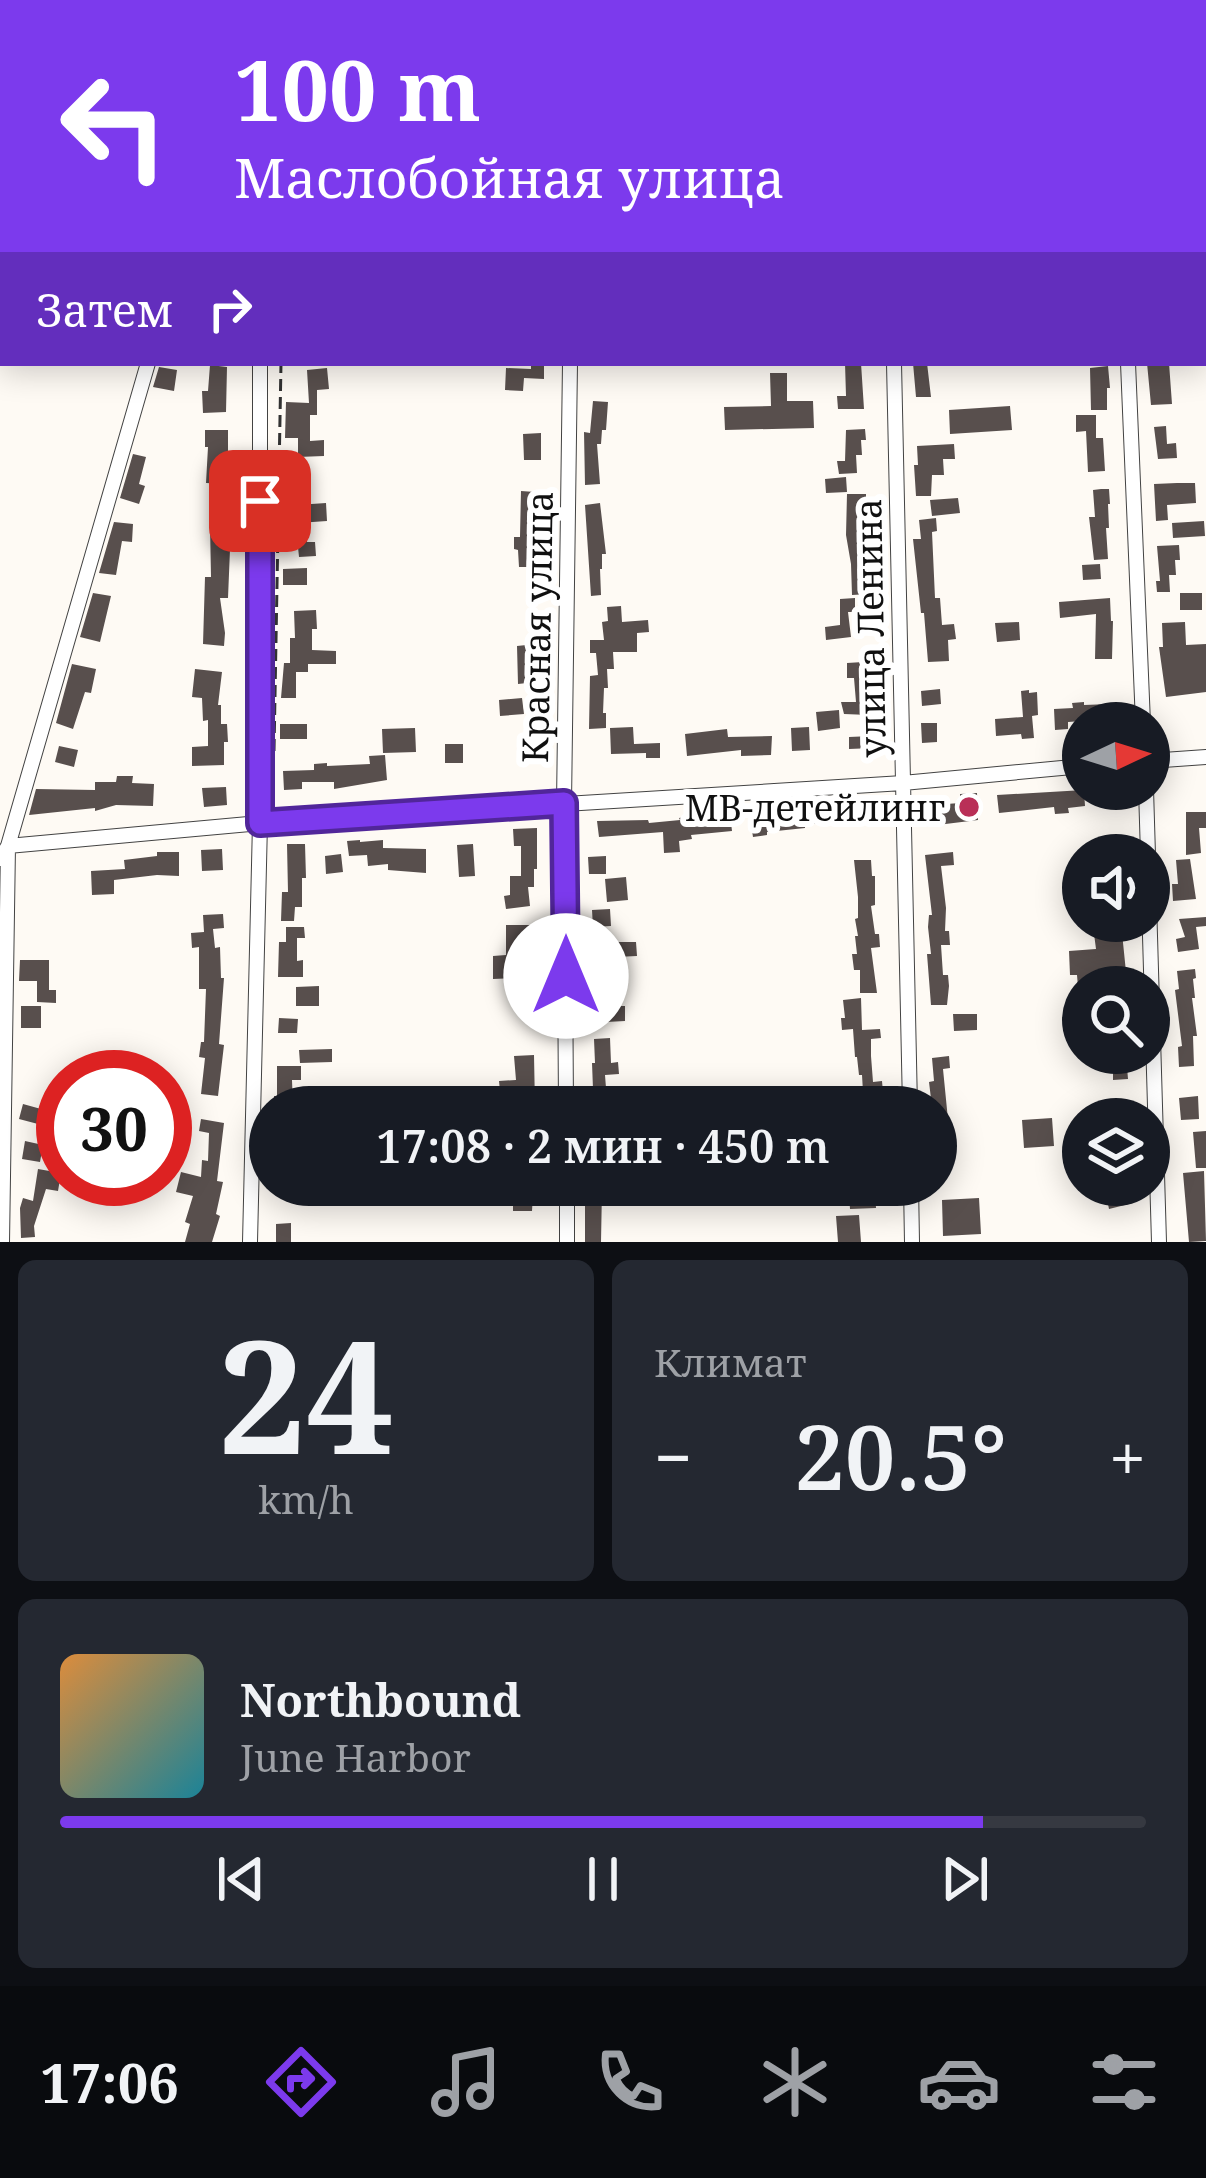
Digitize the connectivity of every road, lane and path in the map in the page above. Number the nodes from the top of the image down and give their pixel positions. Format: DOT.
graph roads {
  1 [pos="147,366"];
  2 [pos="260,366"];
  3 [pos="570,366"];
  4 [pos="894,366"];
  5 [pos="1128,366"];
  6 [pos="1142,702"];
  7 [pos="1206,757"];
  8 [pos="1170,759"];
  9 [pos="1062,768"];
  10 [pos="903,783"];
  11 [pos="564,803"];
  12 [pos="260,823"];
  13 [pos="4,852"];
  14 [pos="1150,942"];
  15 [pos="566,1086"];
  16 [pos="910,1086"];
  17 [pos="567,1206"];
  18 [pos="911,1206"];
  19 [pos="2,1242"];
  20 [pos="250,1242"];
  21 [pos="567,1242"];
  22 [pos="912,1242"];
  23 [pos="1159,1242"];
  1 -- 13 [label="street"];
  2 -- 12 [label="street"];
  3 -- 11 [label="street, Красная улица"];
  4 -- 10 [label="street, улица Ленина"];
  5 -- 6 [label="street"];
  7 -- 8 [label="street"];
  9 -- 10 [label="street"];
  10 -- 11 [label="street"];
  10 -- 16 [label="street, улица Ленина"];
  11 -- 12 [label="street"];
  11 -- 15 [label="street, Красная улица"];
  12 -- 13 [label="street"];
  12 -- 20 [label="street"];
  13 -- 19 [label="street"];
  14 -- 23 [label="street"];
  17 -- 21 [label="street"];
  18 -- 22 [label="street"];
}
